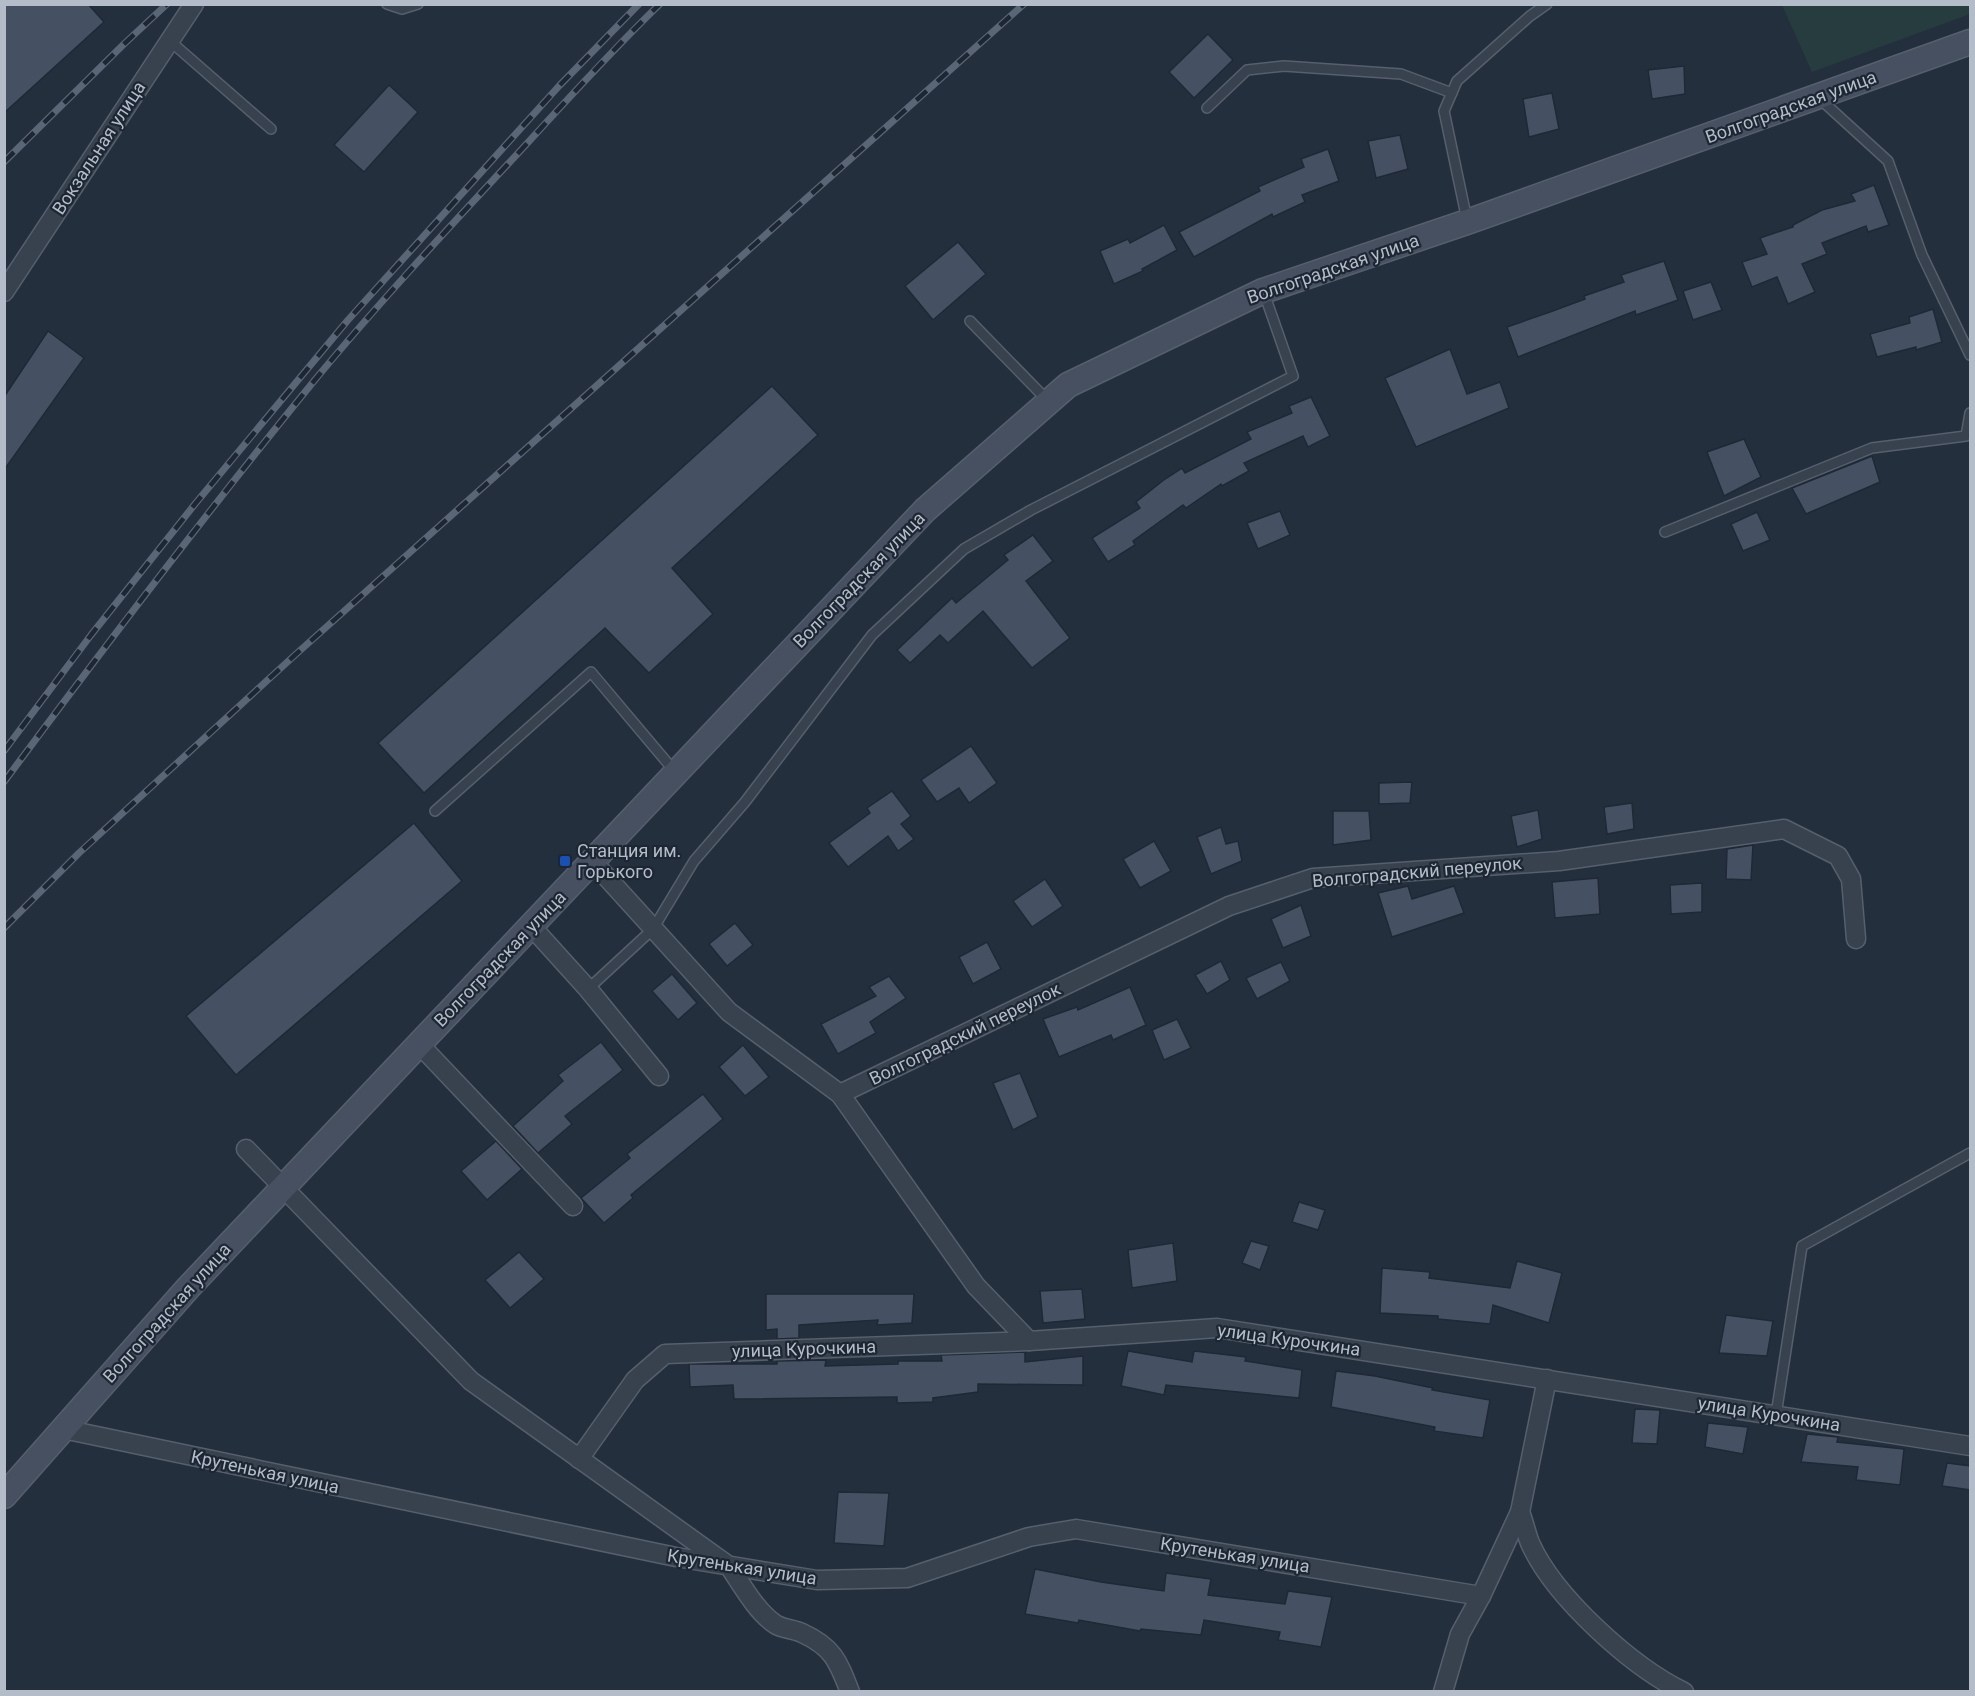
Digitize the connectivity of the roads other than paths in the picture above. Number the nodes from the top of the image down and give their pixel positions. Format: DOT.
graph roads {
  1 [pos="194,4"];
  2 [pos="387,4"];
  3 [pos="418,4"];
  4 [pos="1547,4"];
  5 [pos="1537,8"];
  6 [pos="170,41"];
  7 [pos="1971,42"];
  8 [pos="1452,93"];
  9 [pos="1818,97"];
  10 [pos="1207,108"];
  11 [pos="271,129"];
  12 [pos="1467,222"];
  13 [pos="1263,291"];
  14 [pos="4,292"];
  15 [pos="970,321"];
  16 [pos="1971,355"];
  17 [pos="1048,402"];
  18 [pos="1971,413"];
  19 [pos="1665,532"];
  20 [pos="676,773"];
  21 [pos="435,811"];
  22 [pos="592,861"];
  23 [pos="531,926"];
  24 [pos="653,929"];
  25 [pos="1856,939"];
  26 [pos="588,989"];
  27 [pos="419,1044"];
  28 [pos="659,1076"];
  29 [pos="840,1094"];
  30 [pos="246,1149"];
  31 [pos="1971,1153"];
  32 [pos="284,1187"];
  33 [pos="573,1206"];
  34 [pos="1029,1341"];
  35 [pos="1547,1380"];
  36 [pos="1776,1415"];
  37 [pos="63,1430"];
  38 [pos="1971,1446"];
  39 [pos="579,1459"];
  40 [pos="4,1496"];
  41 [pos="1520,1512"];
  42 [pos="729,1566"];
  43 [pos="1482,1596"];
  44 [pos="850,1692"];
  45 [pos="1443,1692"];
  46 [pos="1684,1692"];
  1 -- 6 [label="street, Вокзальная улица"];
  2 -- 3 [label="lane"];
  4 -- 5 [label="lane"];
  5 -- 8 [label="lane"];
  6 -- 11 [label="lane"];
  6 -- 14 [label="street, Вокзальная улица"];
  7 -- 9 [label="main road, Волгоградская улица"];
  8 -- 10 [label="lane"];
  8 -- 12 [label="lane"];
  9 -- 12 [label="main road, Волгоградская улица"];
  9 -- 16 [label="lane"];
  12 -- 13 [label="main road, Волгоградская улица"];
  13 -- 17 [label="main road, Волгоградская улица"];
  13 -- 24 [label="lane"];
  15 -- 17 [label="lane"];
  17 -- 20 [label="main road, Волгоградская улица"];
  18 -- 19 [label="lane"];
  20 -- 21 [label="lane"];
  20 -- 22 [label="main road, Волгоградская улица"];
  22 -- 23 [label="main road, Волгоградская улица"];
  22 -- 24 [label="street"];
  23 -- 26 [label="street"];
  23 -- 27 [label="main road, Волгоградская улица"];
  24 -- 26 [label="lane"];
  24 -- 29 [label="street"];
  25 -- 29 [label="street, Волгоградский переулок"];
  26 -- 28 [label="street"];
  27 -- 32 [label="main road, Волгоградская улица"];
  27 -- 33 [label="street"];
  29 -- 34 [label="street"];
  30 -- 32 [label="street"];
  31 -- 36 [label="lane"];
  32 -- 37 [label="main road, Волгоградская улица"];
  32 -- 39 [label="street"];
  34 -- 35 [label="street, улица Курочкина"];
  34 -- 39 [label="street, улица Курочкина"];
  35 -- 36 [label="street, улица Курочкина"];
  35 -- 41 [label="street"];
  36 -- 38 [label="street, улица Курочкина"];
  37 -- 40 [label="main road, Волгоградская улица"];
  37 -- 42 [label="street, Крутенькая улица"];
  39 -- 42 [label="street"];
  41 -- 43 [label="street"];
  41 -- 46 [label="street"];
  42 -- 43 [label="street, Крутенькая улица"];
  42 -- 44 [label="street"];
  43 -- 45 [label="street"];
}
